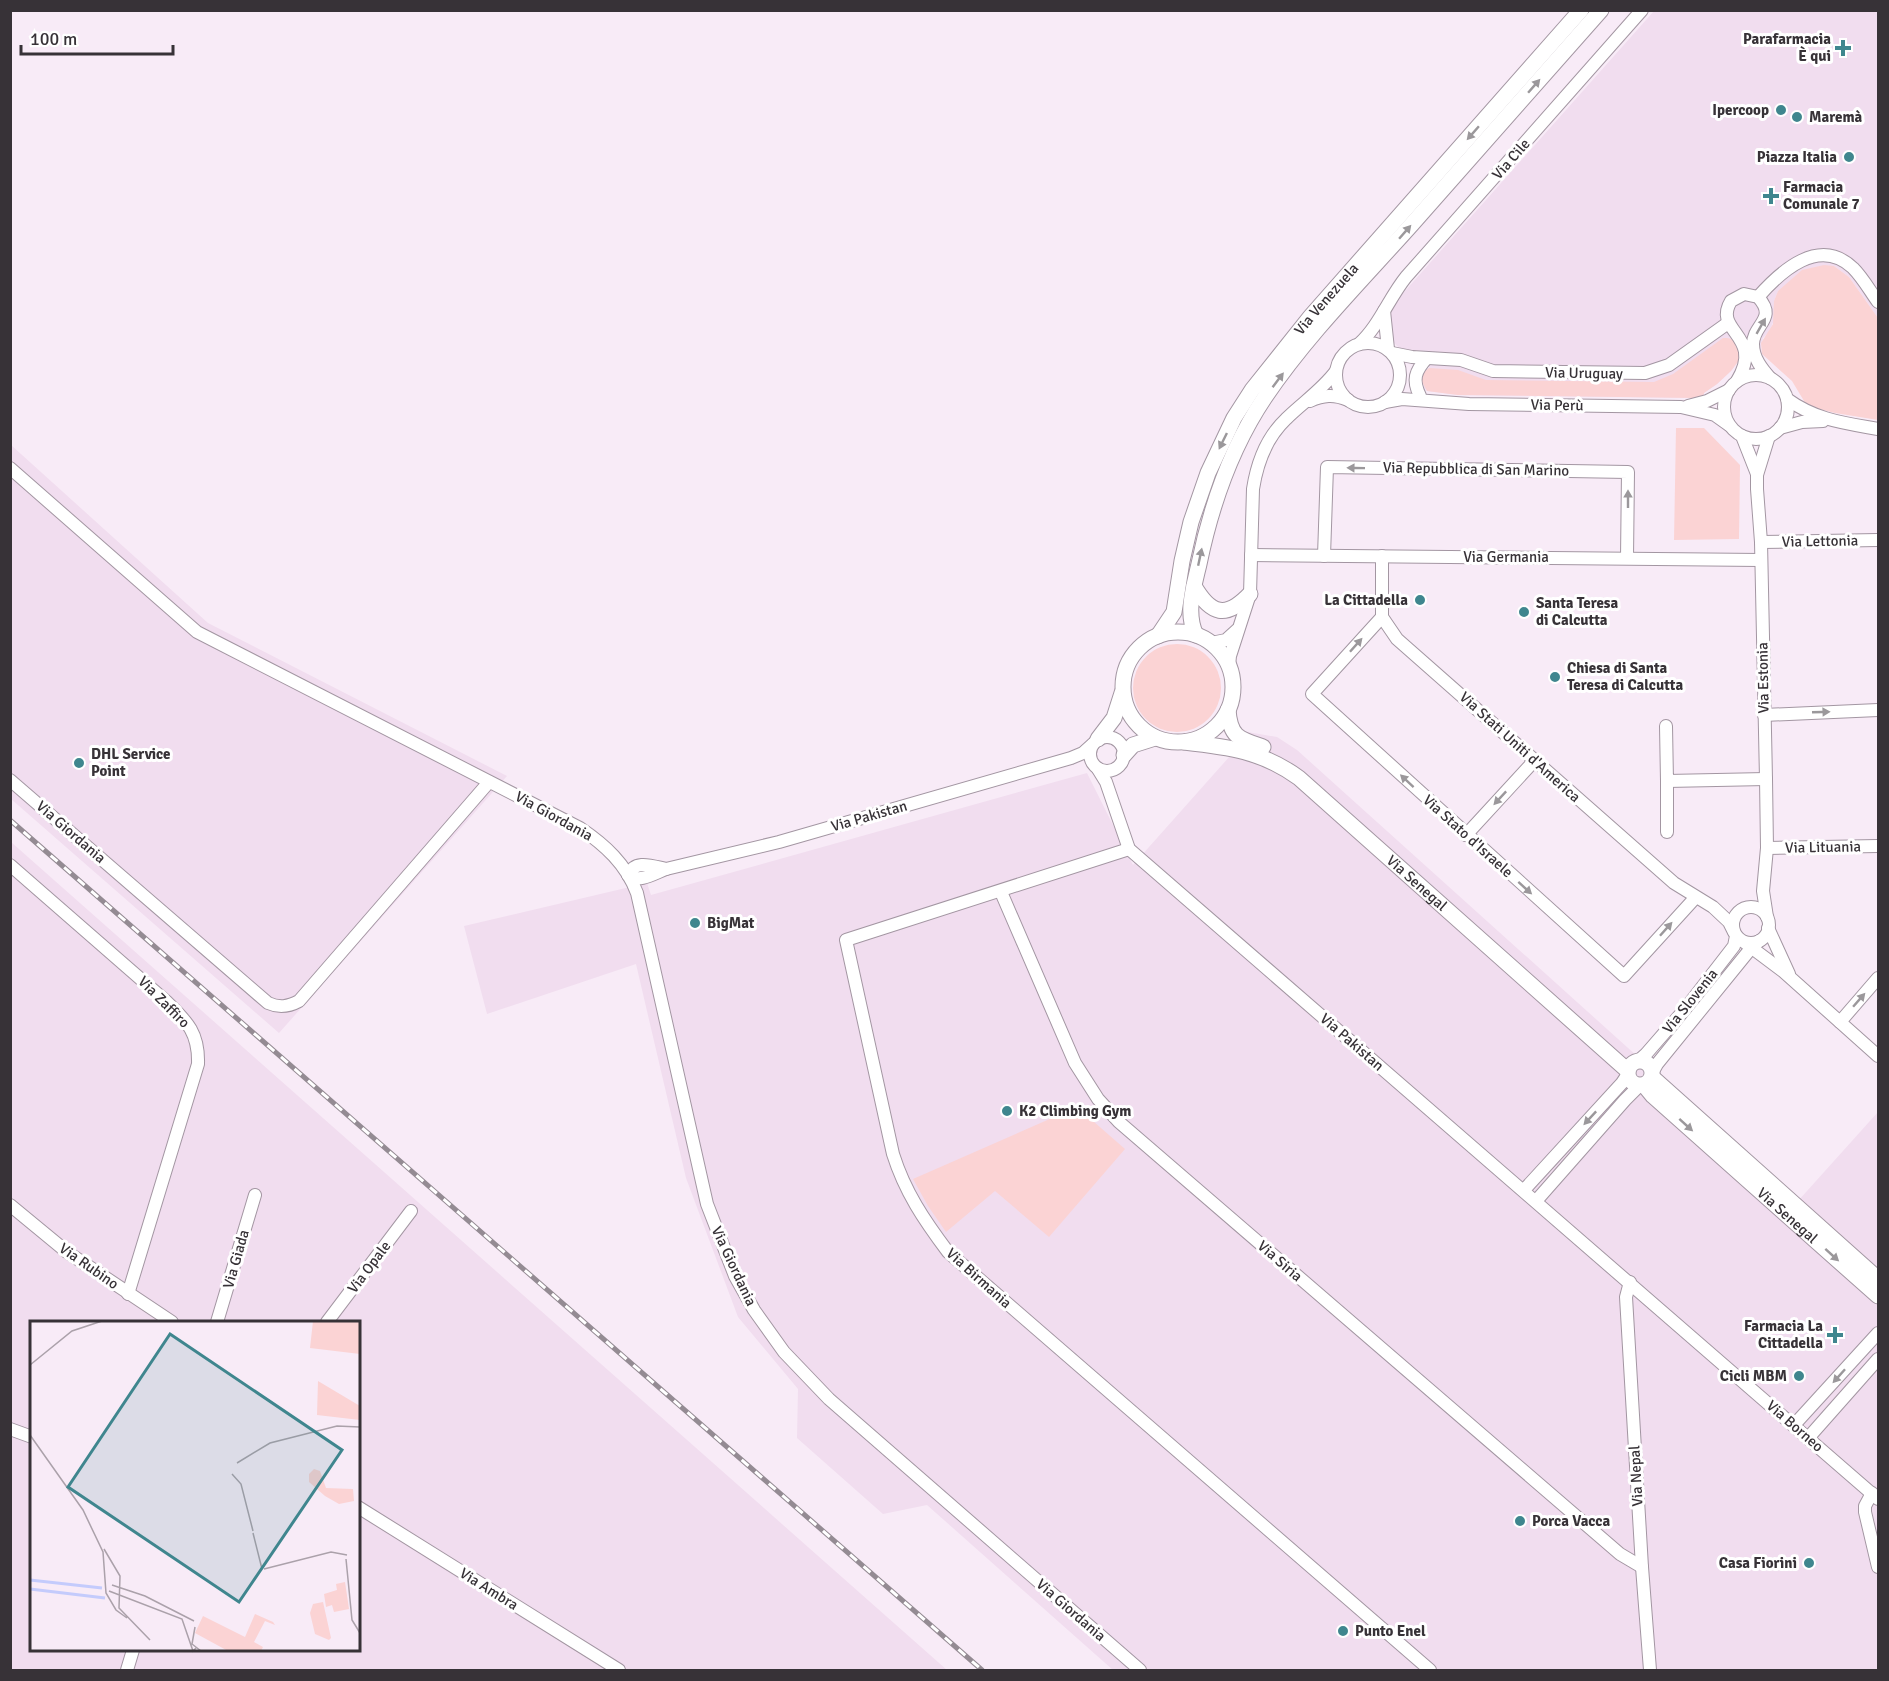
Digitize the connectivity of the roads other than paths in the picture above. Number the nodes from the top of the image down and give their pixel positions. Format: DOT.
graph roads {
  1 [pos="1581,10"];
  2 [pos="1601,10"];
  3 [pos="1641,10"];
  4 [pos="1758,297"];
  5 [pos="1878,302"];
  6 [pos="1383,310"];
  7 [pos="1728,323"];
  8 [pos="1359,344"];
  9 [pos="1390,351"];
  10 [pos="1427,358"];
  11 [pos="1336,371"];
  12 [pos="1400,376"];
  13 [pos="1770,378"];
  14 [pos="1733,385"];
  15 [pos="1420,396"];
  16 [pos="1787,399"];
  17 [pos="1348,400"];
  18 [pos="1385,402"];
  19 [pos="1432,402"];
  20 [pos="1303,404"];
  21 [pos="1682,407"];
  22 [pos="1830,421"];
  23 [pos="1729,425"];
  24 [pos="1780,428"];
  25 [pos="1878,429"];
  26 [pos="1742,436"];
  27 [pos="1769,436"];
  28 [pos="10,468"];
  29 [pos="1757,475"];
  30 [pos="1878,540"];
  31 [pos="1761,542"];
  32 [pos="1251,555"];
  33 [pos="1323,556"];
  34 [pos="1382,556"];
  35 [pos="1627,558"];
  36 [pos="1761,560"];
  37 [pos="1194,586"];
  38 [pos="1250,594"];
  39 [pos="1382,617"];
  40 [pos="1240,627"];
  41 [pos="1196,635"];
  42 [pos="1158,636"];
  43 [pos="1211,643"];
  44 [pos="1229,666"];
  45 [pos="1122,693"];
  46 [pos="1228,710"];
  47 [pos="1878,710"];
  48 [pos="1764,715"];
  49 [pos="1666,726"];
  50 [pos="1155,738"];
  51 [pos="1096,742"];
  52 [pos="1184,742"];
  53 [pos="1125,755"];
  54 [pos="1071,758"];
  55 [pos="1535,760"];
  56 [pos="1103,772"];
  57 [pos="1766,779"];
  58 [pos="10,780"];
  59 [pos="1667,781"];
  60 [pos="489,782"];
  61 [pos="1667,832"];
  62 [pos="1466,835"];
  63 [pos="1878,846"];
  64 [pos="1767,848"];
  65 [pos="1129,849"];
  66 [pos="617,859"];
  67 [pos="10,865"];
  68 [pos="638,865"];
  69 [pos="666,869"];
  70 [pos="628,875"];
  71 [pos="646,877"];
  72 [pos="1765,881"];
  73 [pos="1001,892"];
  74 [pos="638,893"];
  75 [pos="1695,898"];
  76 [pos="1713,908"];
  77 [pos="1745,909"];
  78 [pos="1768,923"];
  79 [pos="1747,943"];
  80 [pos="1791,978"];
  81 [pos="1878,978"];
  82 [pos="1840,1022"];
  83 [pos="1878,1056"];
  84 [pos="1632,1067"];
  85 [pos="1647,1080"];
  86 [pos="1524,1190"];
  87 [pos="255,1194"];
  88 [pos="1536,1201"];
  89 [pos="10,1205"];
  90 [pos="411,1211"];
  91 [pos="1878,1279"];
  92 [pos="1630,1282"];
  93 [pos="129,1293"];
  94 [pos="1878,1296"];
  95 [pos="169,1321"];
  96 [pos="219,1321"];
  97 [pos="328,1321"];
  98 [pos="1878,1333"];
  99 [pos="1878,1359"];
  100 [pos="1794,1425"];
  101 [pos="10,1429"];
  102 [pos="30,1436"];
  103 [pos="1809,1437"];
  104 [pos="1875,1496"];
  105 [pos="360,1508"];
  106 [pos="1642,1567"];
  107 [pos="1878,1567"];
  108 [pos="133,1651"];
  109 [pos="127,1671"];
  110 [pos="619,1671"];
  111 [pos="1140,1671"];
  112 [pos="1430,1671"];
  113 [pos="1650,1671"];
  1 -- 42 [label="main road, Via Venezuela, one-way"];
  37 -- 2 [label="main road, Via Venezuela, one-way"];
  3 -- 6 [label="street, Via Cile"];
  4 -- 5 [label="street"];
  4 -- 7 [label="street"];
  13 -- 4 [label="street, one-way"];
  6 -- 8 [label="street, Via Cile"];
  6 -- 9 [label="street"];
  7 -- 10 [label="street, Via Uruguay"];
  7 -- 14 [label="street"];
  8 -- 9 [label="street"];
  8 -- 11 [label="street, Via Perù"];
  9 -- 10 [label="street, Via Uruguay"];
  9 -- 12 [label="street, Via Perù"];
  10 -- 12 [label="street"];
  10 -- 15 [label="street"];
  11 -- 17 [label="street"];
  11 -- 20 [label="street, Via Perù"];
  12 -- 15 [label="street, Via Perù"];
  12 -- 18 [label="street"];
  13 -- 14 [label="street, Via Perù"];
  13 -- 16 [label="street"];
  14 -- 21 [label="street, Via Perù"];
  14 -- 23 [label="street"];
  15 -- 19 [label="street, Via Perù"];
  16 -- 22 [label="street"];
  16 -- 24 [label="street"];
  17 -- 18 [label="street, Via Perù"];
  17 -- 20 [label="street, Via Perù"];
  18 -- 19 [label="street, Via Perù"];
  19 -- 21 [label="street, Via Perù"];
  20 -- 32 [label="street, Via Perù"];
  21 -- 23 [label="street, Via Perù"];
  22 -- 24 [label="street"];
  22 -- 25 [label="street"];
  23 -- 26 [label="street, Via Perù"];
  24 -- 27 [label="street"];
  26 -- 27 [label="street"];
  26 -- 29 [label="street, Via Estonia"];
  27 -- 29 [label="street, Via Estonia"];
  28 -- 60 [label="street, Via Giordania"];
  29 -- 31 [label="street, Via Estonia"];
  30 -- 31 [label="street, Via Lettonia"];
  31 -- 36 [label="street, Via Estonia"];
  32 -- 33 [label="street, Via Germania"];
  32 -- 38 [label="street, Via Perù"];
  33 -- 34 [label="street, Via Germania"];
  35 -- 33 [label="street, Via Repubblica di San Marino, one-way"];
  34 -- 35 [label="street, Via Germania"];
  34 -- 39 [label="street"];
  35 -- 36 [label="street, Via Germania"];
  36 -- 48 [label="street, Via Estonia"];
  37 -- 38 [label="main road"];
  37 -- 41 [label="main road, Via Venezuela"];
  38 -- 40 [label="street, Via Perù"];
  39 -- 55 [label="street, Via Stati Uniti d'America"];
  62 -- 39 [label="street, Via Stato d'Israele, one-way"];
  40 -- 43 [label="street"];
  40 -- 44 [label="street, Via Perù"];
  41 -- 42 [label="main road, Via Venezuela"];
  41 -- 43 [label="main road, Via Venezuela"];
  42 -- 45 [label="main road, Via Venezuela"];
  43 -- 44 [label="main road, Via Venezuela"];
  44 -- 46 [label="main road"];
  45 -- 50 [label="main road"];
  45 -- 51 [label="main road, Via Venezuela"];
  46 -- 52 [label="main road"];
  46 -- 84 [label="main road, Via Senegal"];
  48 -- 47 [label="street, one-way"];
  48 -- 57 [label="street, Via Estonia"];
  49 -- 59 [label="street"];
  50 -- 52 [label="main road"];
  50 -- 53 [label="main road"];
  51 -- 53 [label="street"];
  51 -- 54 [label="street, Via Pakistan"];
  51 -- 56 [label="street"];
  52 -- 84 [label="main road, Via Senegal"];
  53 -- 56 [label="street"];
  54 -- 56 [label="street"];
  54 -- 69 [label="street, Via Pakistan"];
  55 -- 62 [label="street, one-way"];
  55 -- 75 [label="street, Via Stati Uniti d'America"];
  56 -- 65 [label="street"];
  57 -- 59 [label="street"];
  57 -- 64 [label="street, Via Estonia"];
  58 -- 60 [label="street, Via Giordania"];
  59 -- 61 [label="street"];
  60 -- 66 [label="street, Via Giordania"];
  62 -- 75 [label="street, Via Stato d'Israele, one-way"];
  63 -- 64 [label="street, Via Lituania"];
  64 -- 72 [label="street, Via Estonia"];
  65 -- 73 [label="street, Via Birmania"];
  65 -- 86 [label="street, Via Pakistan"];
  66 -- 68 [label="street, Via Pakistan"];
  66 -- 70 [label="street, Via Giordania"];
  67 -- 93 [label="street, Via Zaffiro"];
  68 -- 69 [label="street, Via Pakistan"];
  68 -- 70 [label="street"];
  69 -- 71 [label="street, Via Pakistan"];
  70 -- 71 [label="street, Via Pakistan"];
  70 -- 74 [label="street, Via Giordania"];
  71 -- 74 [label="street"];
  72 -- 77 [label="street, Via Estonia"];
  72 -- 78 [label="street, Via Estonia"];
  73 -- 106 [label="street, Via Siria"];
  73 -- 112 [label="street, Via Birmania"];
  74 -- 111 [label="street, Via Giordania"];
  75 -- 76 [label="street, Via Stati Uniti d'America"];
  76 -- 77 [label="street, Via Stati Uniti d'America"];
  76 -- 79 [label="street, Via Stati Uniti d'America"];
  77 -- 78 [label="street"];
  77 -- 79 [label="street"];
  78 -- 79 [label="street"];
  78 -- 80 [label="street, Via Stati Uniti d'America"];
  79 -- 80 [label="street, Via Stati Uniti d'America"];
  79 -- 84 [label="street, Via Slovenia"];
  79 -- 85 [label="street, Via Slovenia"];
  80 -- 82 [label="street, Via Stati Uniti d'America"];
  82 -- 81 [label="street, one-way"];
  82 -- 83 [label="street, Via Stati Uniti d'America"];
  84 -- 85 [label="main road"];
  84 -- 85 [label="main road"];
  84 -- 86 [label="street, Via Slovenia, one-way"];
  85 -- 88 [label="street, Via Slovenia"];
  85 -- 91 [label="main road, Via Senegal"];
  85 -- 94 [label="main road, Via Senegal, one-way"];
  86 -- 88 [label="street, Via Pakistan"];
  87 -- 96 [label="street, Via Giada"];
  88 -- 92 [label="street, Via Pakistan"];
  89 -- 93 [label="street, Via Rubino"];
  90 -- 97 [label="street, Via Opale"];
  92 -- 100 [label="street, Via Borneo"];
  92 -- 106 [label="street, Via Nepal"];
  93 -- 95 [label="street, Via Rubino"];
  98 -- 100 [label="street, one-way"];
  99 -- 103 [label="street"];
  100 -- 103 [label="street, Via Borneo"];
  101 -- 102 [label="street"];
  103 -- 104 [label="street, Via Borneo"];
  104 -- 107 [label="street"];
  105 -- 110 [label="street, Via Ambra"];
  106 -- 113 [label="street, Via Nepal"];
  108 -- 109 [label="street"];
}
